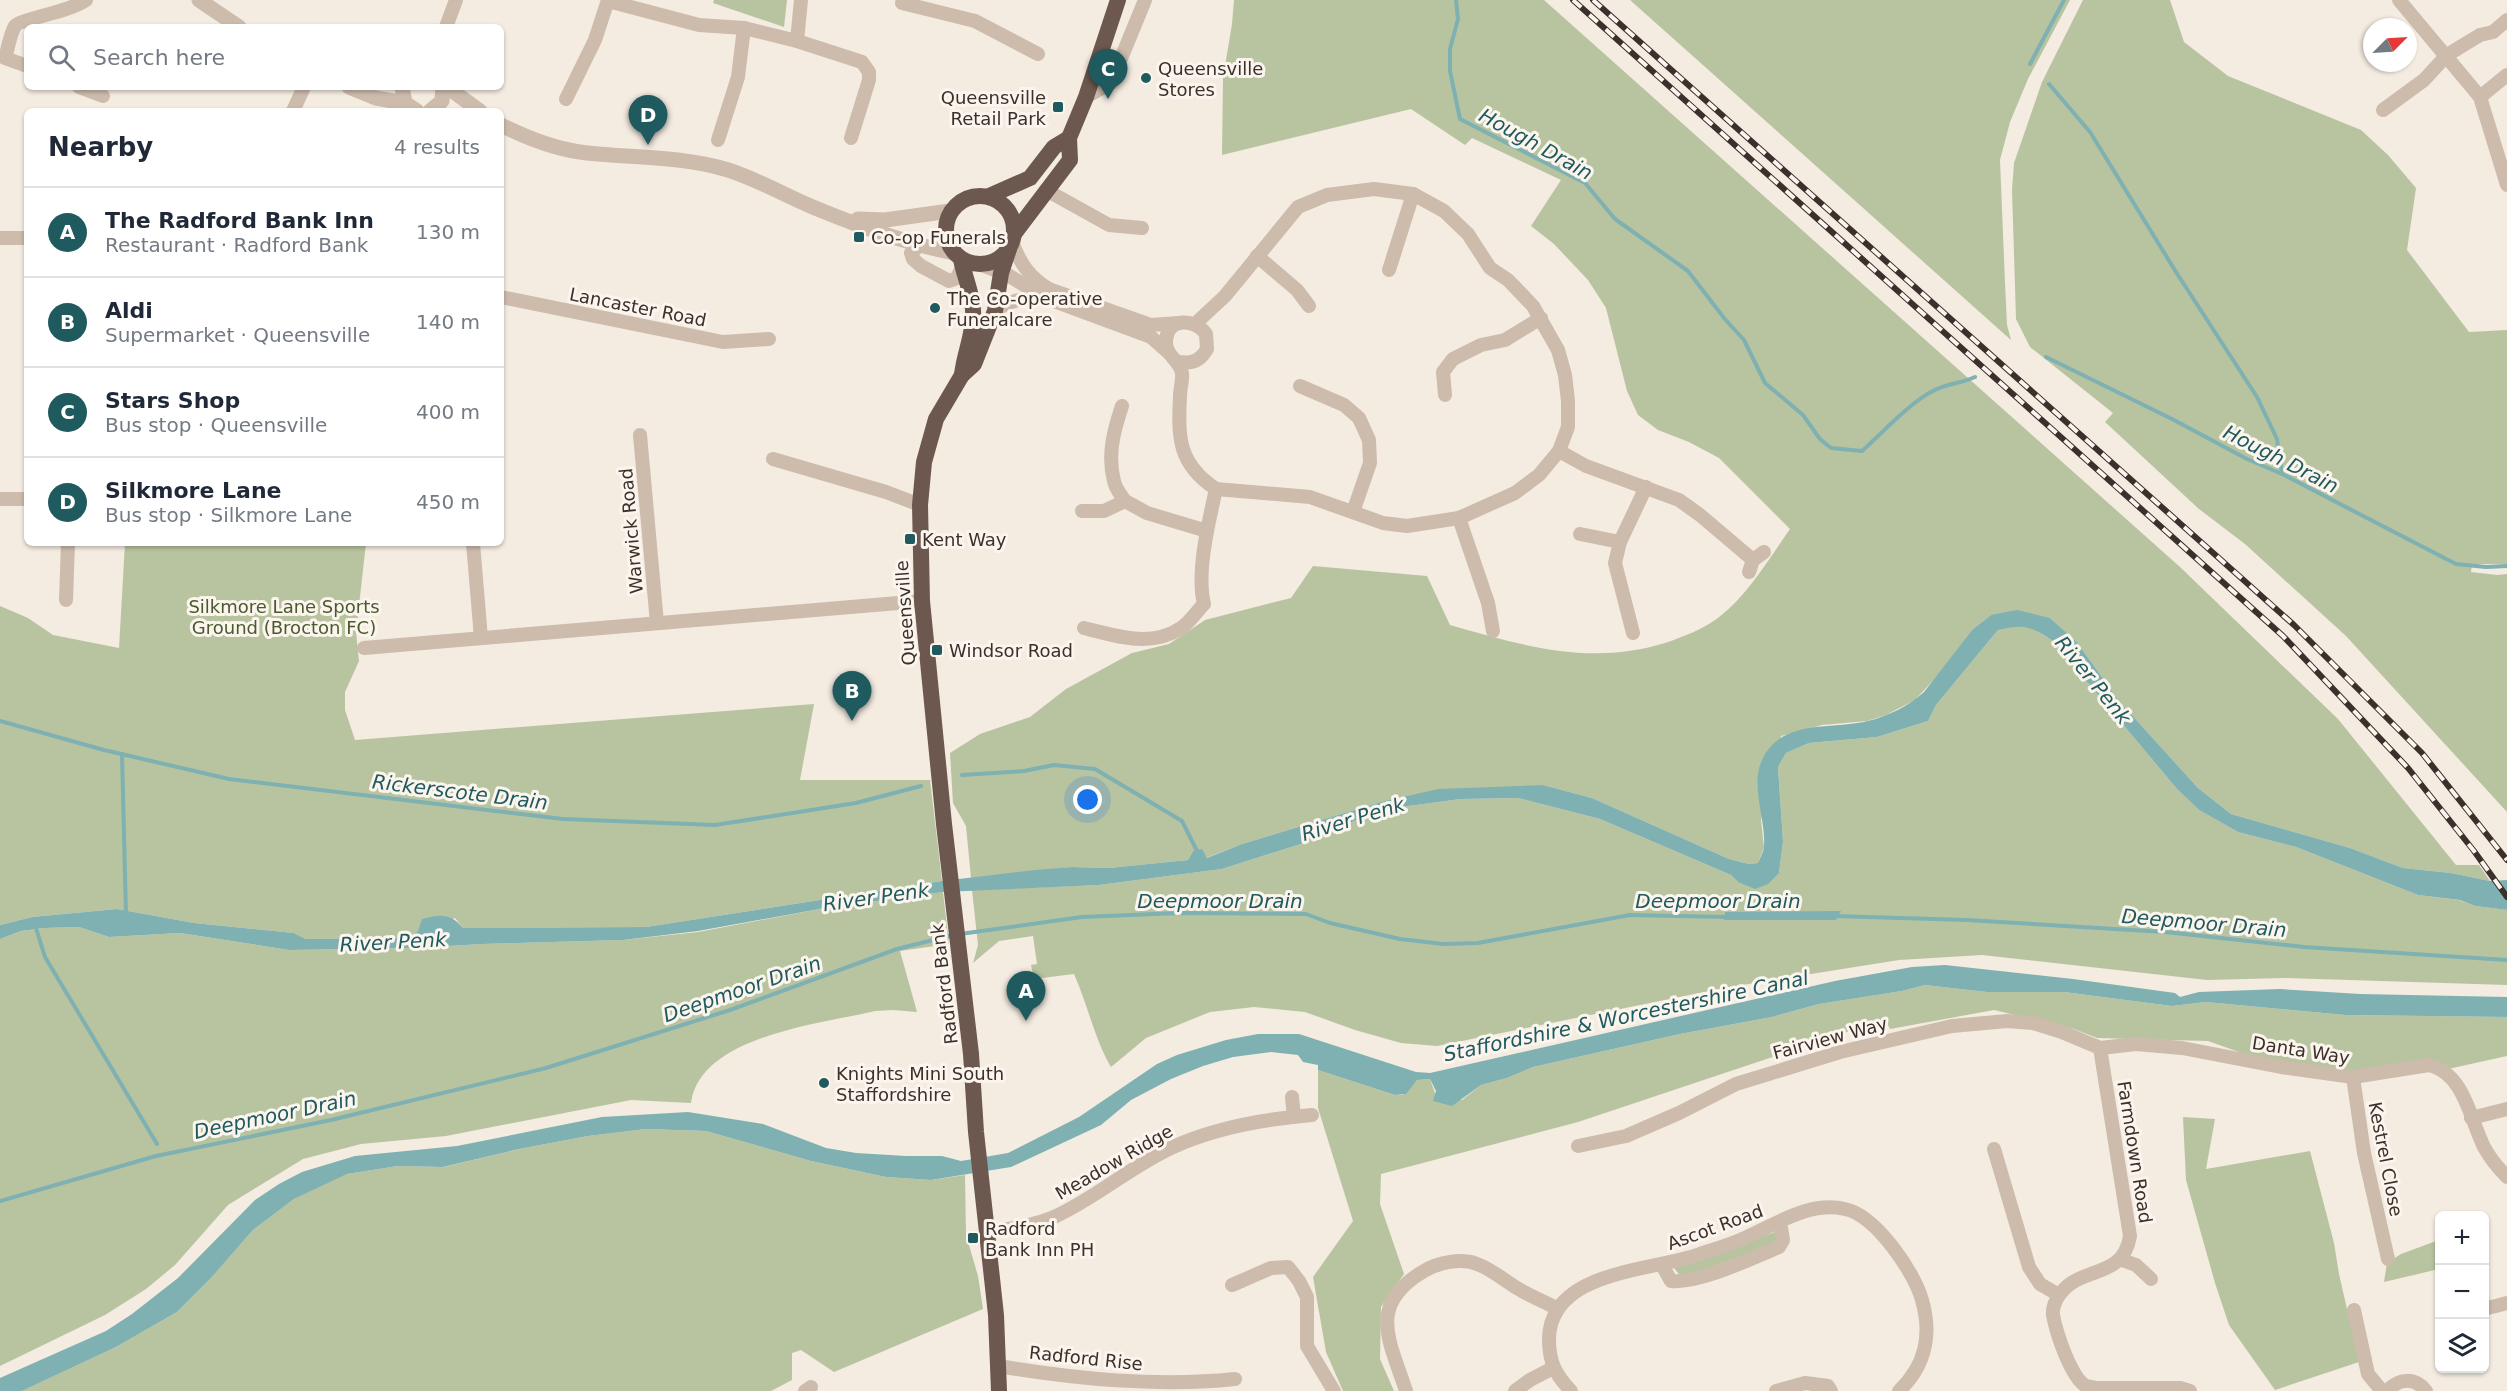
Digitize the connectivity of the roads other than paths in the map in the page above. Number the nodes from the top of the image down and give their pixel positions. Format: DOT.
graph roads {
  1 [pos="86,0"];
  2 [pos="199,0"];
  3 [pos="456,0"];
  4 [pos="608,0"];
  5 [pos="801,0"];
  6 [pos="1118,0"];
  7 [pos="1145,0"];
  8 [pos="2399,0"];
  9 [pos="911,3"];
  10 [pos="943,7"];
  11 [pos="2507,20"];
  12 [pos="235,24"];
  13 [pos="447,24"];
  14 [pos="744,28"];
  15 [pos="797,40"];
  16 [pos="1038,54"];
  17 [pos="2446,55"];
  18 [pos="24,65"];
  19 [pos="2507,75"];
  20 [pos="87,90"];
  21 [pos="303,90"];
  22 [pos="356,90"];
  23 [pos="403,90"];
  24 [pos="444,90"];
  25 [pos="449,90"];
  26 [pos="103,96"];
  27 [pos="1086,97"];
  28 [pos="2480,97"];
  29 [pos="566,99"];
  30 [pos="411,107"];
  31 [pos="294,108"];
  32 [pos="434,108"];
  33 [pos="476,108"];
  34 [pos="2384,110"];
  35 [pos="504,126"];
  36 [pos="851,138"];
  37 [pos="1069,138"];
  38 [pos="718,140"];
  39 [pos="2507,185"];
  40 [pos="1046,190"];
  41 [pos="1413,194"];
  42 [pos="989,196"];
  43 [pos="950,211"];
  44 [pos="843,219"];
  45 [pos="1142,228"];
  46 [pos="0,238"];
  47 [pos="24,238"];
  48 [pos="1012,241"];
  49 [pos="919,246"];
  50 [pos="1257,256"];
  51 [pos="964,261"];
  52 [pos="1389,270"];
  53 [pos="1001,273"];
  54 [pos="1043,297"];
  55 [pos="504,298"];
  56 [pos="1309,306"];
  57 [pos="995,311"];
  58 [pos="1541,318"];
  59 [pos="1179,323"];
  60 [pos="1201,328"];
  61 [pos="769,339"];
  62 [pos="1176,363"];
  63 [pos="962,375"];
  64 [pos="1300,386"];
  65 [pos="1445,395"];
  66 [pos="1122,406"];
  67 [pos="640,435"];
  68 [pos="1559,451"];
  69 [pos="772,459"];
  70 [pos="1646,487"];
  71 [pos="1216,489"];
  72 [pos="0,499"];
  73 [pos="24,499"];
  74 [pos="1125,501"];
  75 [pos="920,505"];
  76 [pos="1082,511"];
  77 [pos="1353,512"];
  78 [pos="1459,518"];
  79 [pos="1207,531"];
  80 [pos="1580,534"];
  81 [pos="1620,542"];
  82 [pos="68,546"];
  83 [pos="473,546"];
  84 [pos="1755,561"];
  85 [pos="66,600"];
  86 [pos="922,601"];
  87 [pos="657,623"];
  88 [pos="1084,628"];
  89 [pos="1493,631"];
  90 [pos="1634,635"];
  91 [pos="481,638"];
  92 [pos="364,648"];
  93 [pos="941,787"];
  94 [pos="2100,1048"];
  95 [pos="2353,1077"];
  96 [pos="1292,1097"];
  97 [pos="2507,1109"];
  98 [pos="1312,1115"];
  99 [pos="1294,1117"];
  100 [pos="2471,1118"];
  101 [pos="1578,1146"];
  102 [pos="1994,1149"];
  103 [pos="2507,1177"];
  104 [pos="1780,1222"];
  105 [pos="987,1232"];
  106 [pos="2400,1243"];
  107 [pos="2122,1260"];
  108 [pos="1662,1265"];
  109 [pos="2151,1279"];
  110 [pos="1232,1285"];
  111 [pos="2059,1295"];
  112 [pos="2507,1303"];
  113 [pos="2489,1308"];
  114 [pos="1558,1309"];
  115 [pos="2354,1310"];
  116 [pos="999,1366"];
  117 [pos="1553,1368"];
  118 [pos="1235,1379"];
  119 [pos="1171,1387"];
  120 [pos="1909,1388"];
  121 [pos="2085,1388"];
  122 [pos="999,1391"];
  123 [pos="1334,1391"];
  124 [pos="1406,1391"];
  125 [pos="1515,1391"];
  126 [pos="1571,1391"];
  127 [pos="1776,1391"];
  128 [pos="1831,1391"];
  129 [pos="2190,1391"];
  130 [pos="2382,1391"];
  131 [pos="2387,1391"];
  132 [pos="2426,1391"];
  1 -- 18 [label="street"];
  2 -- 12 [label="street"];
  3 -- 13 [label="street"];
  4 -- 14 [label="street"];
  4 -- 29 [label="street"];
  5 -- 15 [label="street"];
  6 -- 27 [label="highway"];
  7 -- 27 [label="street"];
  8 -- 17 [label="street"];
  9 -- 10 [label="street"];
  10 -- 16 [label="street"];
  11 -- 17 [label="street"];
  14 -- 15 [label="street"];
  14 -- 38 [label="street"];
  15 -- 36 [label="street"];
  17 -- 28 [label="street"];
  17 -- 34 [label="street"];
  19 -- 28 [label="street"];
  20 -- 26 [label="street"];
  21 -- 31 [label="street"];
  22 -- 30 [label="street"];
  23 -- 30 [label="street"];
  24 -- 32 [label="street"];
  25 -- 33 [label="street"];
  27 -- 37 [label="highway"];
  28 -- 39 [label="street"];
  35 -- 44 [label="street"];
  37 -- 40 [label="highway"];
  37 -- 42 [label="highway"];
  40 -- 45 [label="street"];
  40 -- 48 [label="highway"];
  41 -- 50 [label="street"];
  41 -- 52 [label="street"];
  41 -- 58 [label="street"];
  42 -- 43 [label="highway"];
  42 -- 48 [label="highway"];
  43 -- 44 [label="street"];
  43 -- 51 [label="highway"];
  44 -- 49 [label="street"];
  46 -- 47 [label="street"];
  48 -- 51 [label="highway"];
  48 -- 53 [label="highway, Queensville"];
  48 -- 59 [label="street"];
  49 -- 51 [label="street"];
  49 -- 51 [label="street"];
  50 -- 56 [label="street"];
  50 -- 60 [label="street"];
  51 -- 53 [label="street"];
  51 -- 63 [label="highway"];
  53 -- 54 [label="street"];
  53 -- 57 [label="highway, Queensville"];
  54 -- 57 [label="street"];
  54 -- 62 [label="street"];
  55 -- 61 [label="street, Lancaster Road"];
  57 -- 63 [label="highway, Queensville"];
  58 -- 65 [label="street"];
  58 -- 68 [label="street"];
  59 -- 60 [label="street"];
  59 -- 62 [label="street"];
  60 -- 62 [label="street"];
  62 -- 71 [label="street"];
  63 -- 75 [label="highway, Queensville"];
  64 -- 77 [label="street"];
  66 -- 74 [label="street"];
  67 -- 87 [label="street, Warwick Road"];
  68 -- 70 [label="street"];
  68 -- 78 [label="street"];
  69 -- 75 [label="street"];
  70 -- 81 [label="street"];
  70 -- 84 [label="street"];
  71 -- 77 [label="street"];
  71 -- 79 [label="street"];
  72 -- 73 [label="street"];
  74 -- 76 [label="street"];
  74 -- 79 [label="street"];
  75 -- 86 [label="highway, Queensville"];
  77 -- 78 [label="street"];
  78 -- 89 [label="street"];
  79 -- 88 [label="street"];
  80 -- 81 [label="street"];
  81 -- 90 [label="street"];
  82 -- 85 [label="street"];
  83 -- 91 [label="street"];
  86 -- 87 [label="street"];
  86 -- 93 [label="highway, Queensville"];
  87 -- 91 [label="street"];
  91 -- 92 [label="street"];
  93 -- 105 [label="highway, Radford Bank"];
  94 -- 95 [label="street, Danta Way"];
  94 -- 101 [label="street, Fairview Way"];
  94 -- 107 [label="street, Farmdown Road"];
  95 -- 100 [label="street, Danta Way"];
  95 -- 106 [label="street, Kestrel Close"];
  96 -- 99 [label="street"];
  97 -- 100 [label="street"];
  98 -- 99 [label="street, Meadow Ridge"];
  99 -- 105 [label="street, Meadow Ridge"];
  100 -- 103 [label="street, Danta Way"];
  102 -- 111 [label="street"];
  104 -- 108 [label="street, Ascot Road"];
  104 -- 108 [label="street, Ascot Road"];
  104 -- 120 [label="street, Ascot Road"];
  105 -- 116 [label="highway, Radford Bank"];
  107 -- 109 [label="street"];
  107 -- 111 [label="street"];
  108 -- 114 [label="street, Ascot Road"];
  110 -- 123 [label="street"];
  111 -- 121 [label="street"];
  112 -- 113 [label="street"];
  114 -- 117 [label="street"];
  114 -- 124 [label="street"];
  115 -- 130 [label="street"];
  116 -- 119 [label="street, Radford Rise"];
  116 -- 122 [label="highway, Radford Bank"];
  117 -- 125 [label="street"];
  117 -- 126 [label="street"];
  118 -- 119 [label="street, Radford Rise"];
  121 -- 129 [label="street"];
  127 -- 128 [label="street"];
  131 -- 132 [label="street"];
}
